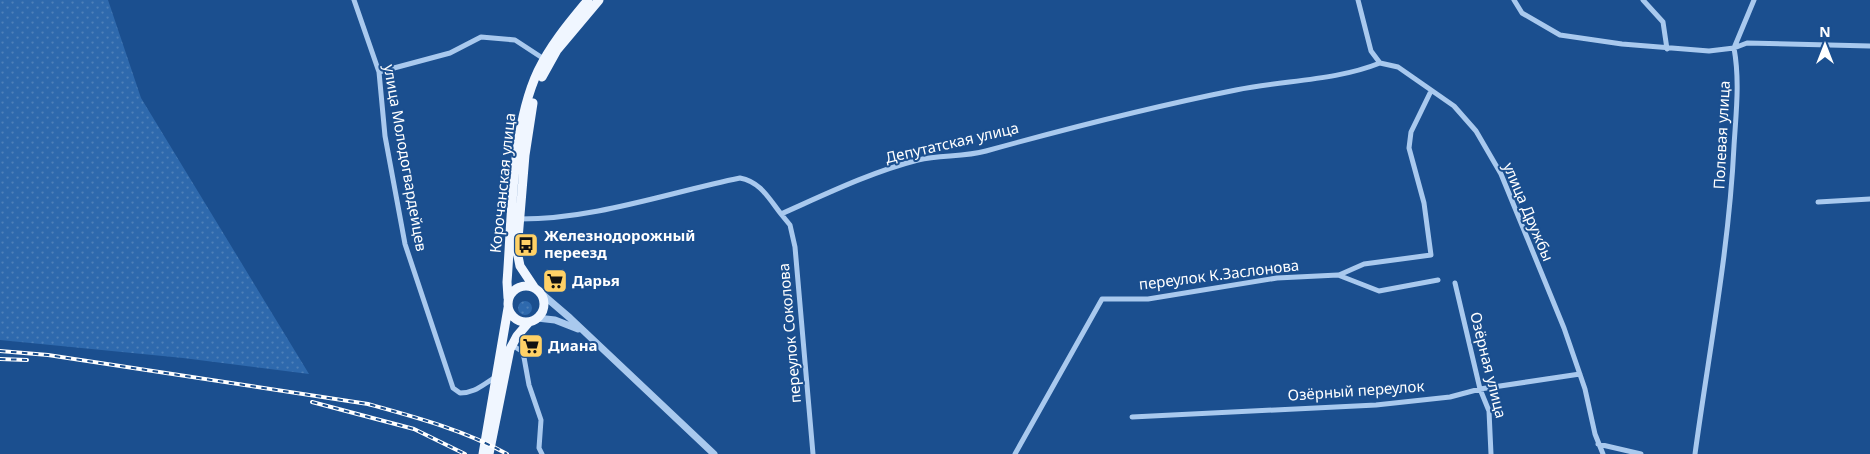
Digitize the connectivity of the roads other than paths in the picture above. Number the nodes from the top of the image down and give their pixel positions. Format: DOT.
graph roads {
  1 [pos="354,0"];
  2 [pos="588,0"];
  3 [pos="599,0"];
  4 [pos="1358,0"];
  5 [pos="1514,0"];
  6 [pos="1643,0"];
  7 [pos="1754,0"];
  8 [pos="1870,46"];
  9 [pos="1667,48"];
  10 [pos="1734,48"];
  11 [pos="544,59"];
  12 [pos="1380,63"];
  13 [pos="380,72"];
  14 [pos="1431,91"];
  15 [pos="1870,199"];
  16 [pos="1818,202"];
  17 [pos="781,214"];
  18 [pos="520,219"];
  19 [pos="1338,275"];
  20 [pos="1438,280"];
  21 [pos="1455,283"];
  22 [pos="534,287"];
  23 [pos="542,294"];
  24 [pos="508,303"];
  25 [pos="533,320"];
  26 [pos="583,331"];
  27 [pos="512,345"];
  28 [pos="1580,374"];
  29 [pos="496,377"];
  30 [pos="1480,389"];
  31 [pos="1132,417"];
  32 [pos="1598,444"];
  33 [pos="483,454"];
  34 [pos="489,454"];
  35 [pos="542,454"];
  36 [pos="714,454"];
  37 [pos="813,454"];
  38 [pos="1014,454"];
  39 [pos="1491,454"];
  40 [pos="1603,454"];
  41 [pos="1641,454"];
  42 [pos="1696,454"];
  1 -- 13 [label="street, улица Молодогвардейцев"];
  2 -- 11 [label="main road, Корочанская улица"];
  3 -- 18 [label="main road, Корочанская улица"];
  4 -- 12 [label="street"];
  5 -- 9 [label="street"];
  6 -- 9 [label="street"];
  7 -- 10 [label="street"];
  8 -- 10 [label="street"];
  9 -- 10 [label="street"];
  10 -- 42 [label="street, Полевая улица"];
  11 -- 13 [label="street"];
  11 -- 24 [label="main road, Корочанская улица"];
  12 -- 14 [label="street, улица Дружбы"];
  12 -- 17 [label="street, Депутатская улица"];
  13 -- 29 [label="street, улица Молодогвардейцев"];
  14 -- 19 [label="street, переулок К.Заслонова"];
  14 -- 28 [label="street, улица Дружбы"];
  15 -- 16 [label="street"];
  17 -- 18 [label="street"];
  17 -- 37 [label="street, переулок Соколова"];
  18 -- 22 [label="main road, Корочанская улица"];
  19 -- 20 [label="street, переулок К.Заслонова"];
  19 -- 38 [label="street, переулок К.Заслонова"];
  21 -- 30 [label="street, Озёрная улица"];
  22 -- 23 [label="main road"];
  22 -- 24 [label="main road"];
  23 -- 25 [label="main road"];
  23 -- 26 [label="street"];
  24 -- 25 [label="main road"];
  24 -- 29 [label="main road, Корочанская улица"];
  25 -- 26 [label="street"];
  25 -- 27 [label="main road"];
  26 -- 36 [label="street"];
  27 -- 34 [label="main road"];
  27 -- 35 [label="street"];
  28 -- 30 [label="street, Озёрный переулок"];
  28 -- 32 [label="street, улица Дружбы"];
  29 -- 33 [label="main road, Корочанская улица"];
  30 -- 31 [label="street, Озёрный переулок"];
  30 -- 39 [label="street, Озёрная улица"];
  32 -- 40 [label="street, улица Дружбы"];
  32 -- 41 [label="street"];
}
